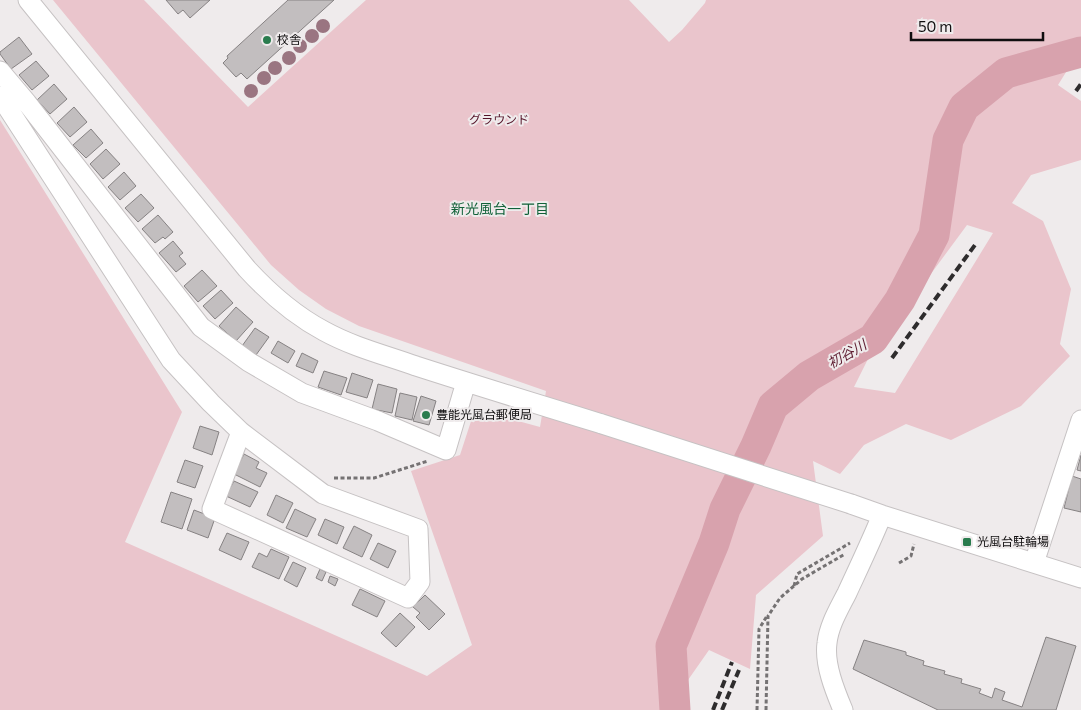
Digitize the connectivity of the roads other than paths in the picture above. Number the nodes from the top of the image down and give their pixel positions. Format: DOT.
graph roads {
  1 [pos="28,0"];
  2 [pos="0,71"];
  3 [pos="0,96"];
  4 [pos="466,382"];
  5 [pos="1081,420"];
  6 [pos="241,432"];
  7 [pos="882,516"];
  8 [pos="1034,562"];
  9 [pos="1081,578"];
  10 [pos="843,710"];
  1 -- 4 [label="street"];
  2 -- 4 [label="street"];
  3 -- 6 [label="street"];
  4 -- 7 [label="street, bridge"];
  5 -- 8 [label="street"];
  6 -- 6 [label="street"];
  7 -- 8 [label="street"];
  7 -- 10 [label="street"];
  8 -- 9 [label="street"];
}
